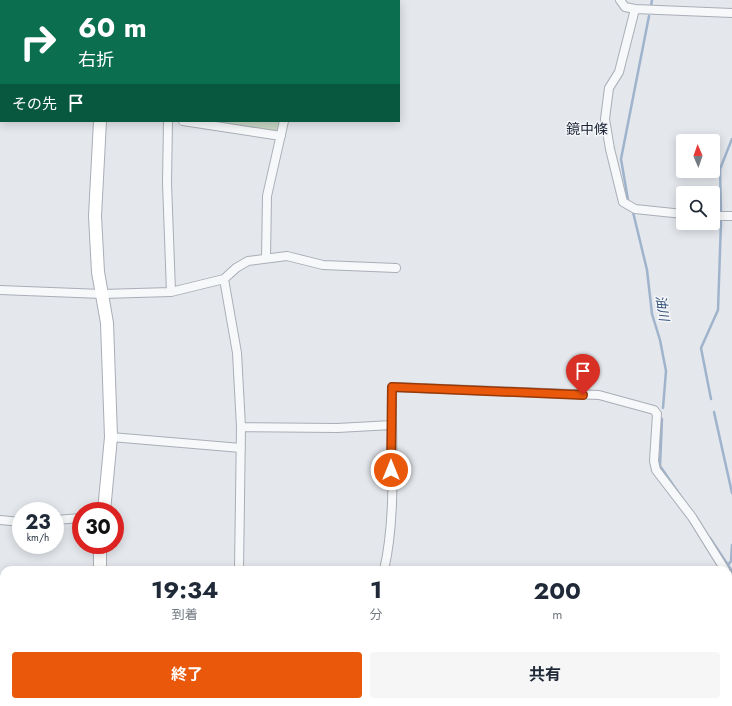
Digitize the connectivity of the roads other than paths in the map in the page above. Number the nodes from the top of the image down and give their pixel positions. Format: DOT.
graph roads {
  1 [pos="620,0"];
  2 [pos="635,9"];
  3 [pos="732,13"];
  4 [pos="100,122"];
  5 [pos="168,122"];
  6 [pos="190,122"];
  7 [pos="284,122"];
  8 [pos="281,136"];
  9 [pos="676,213"];
  10 [pos="720,216"];
  11 [pos="732,216"];
  12 [pos="266,258"];
  13 [pos="396,268"];
  14 [pos="224,279"];
  15 [pos="0,290"];
  16 [pos="171,292"];
  17 [pos="102,294"];
  18 [pos="392,425"];
  19 [pos="241,427"];
  20 [pos="111,437"];
  21 [pos="241,448"];
  22 [pos="105,502"];
  23 [pos="0,520"];
  24 [pos="12,521"];
  25 [pos="100,554"];
  26 [pos="100,566"];
  27 [pos="239,566"];
  28 [pos="385,566"];
  29 [pos="723,566"];
  1 -- 2 [label="street"];
  2 -- 3 [label="street"];
  2 -- 9 [label="street"];
  4 -- 17 [label="street"];
  5 -- 16 [label="street"];
  6 -- 8 [label="street"];
  7 -- 8 [label="street"];
  8 -- 12 [label="street"];
  10 -- 11 [label="street"];
  12 -- 13 [label="street"];
  12 -- 14 [label="street"];
  14 -- 16 [label="street"];
  14 -- 19 [label="street"];
  15 -- 17 [label="street"];
  16 -- 17 [label="street"];
  17 -- 20 [label="street"];
  18 -- 19 [label="street"];
  18 -- 28 [label="street"];
  18 -- 29 [label="street"];
  19 -- 21 [label="street"];
  20 -- 21 [label="street"];
  20 -- 22 [label="street"];
  21 -- 27 [label="street"];
  23 -- 24 [label="street"];
  25 -- 26 [label="street"];
}
